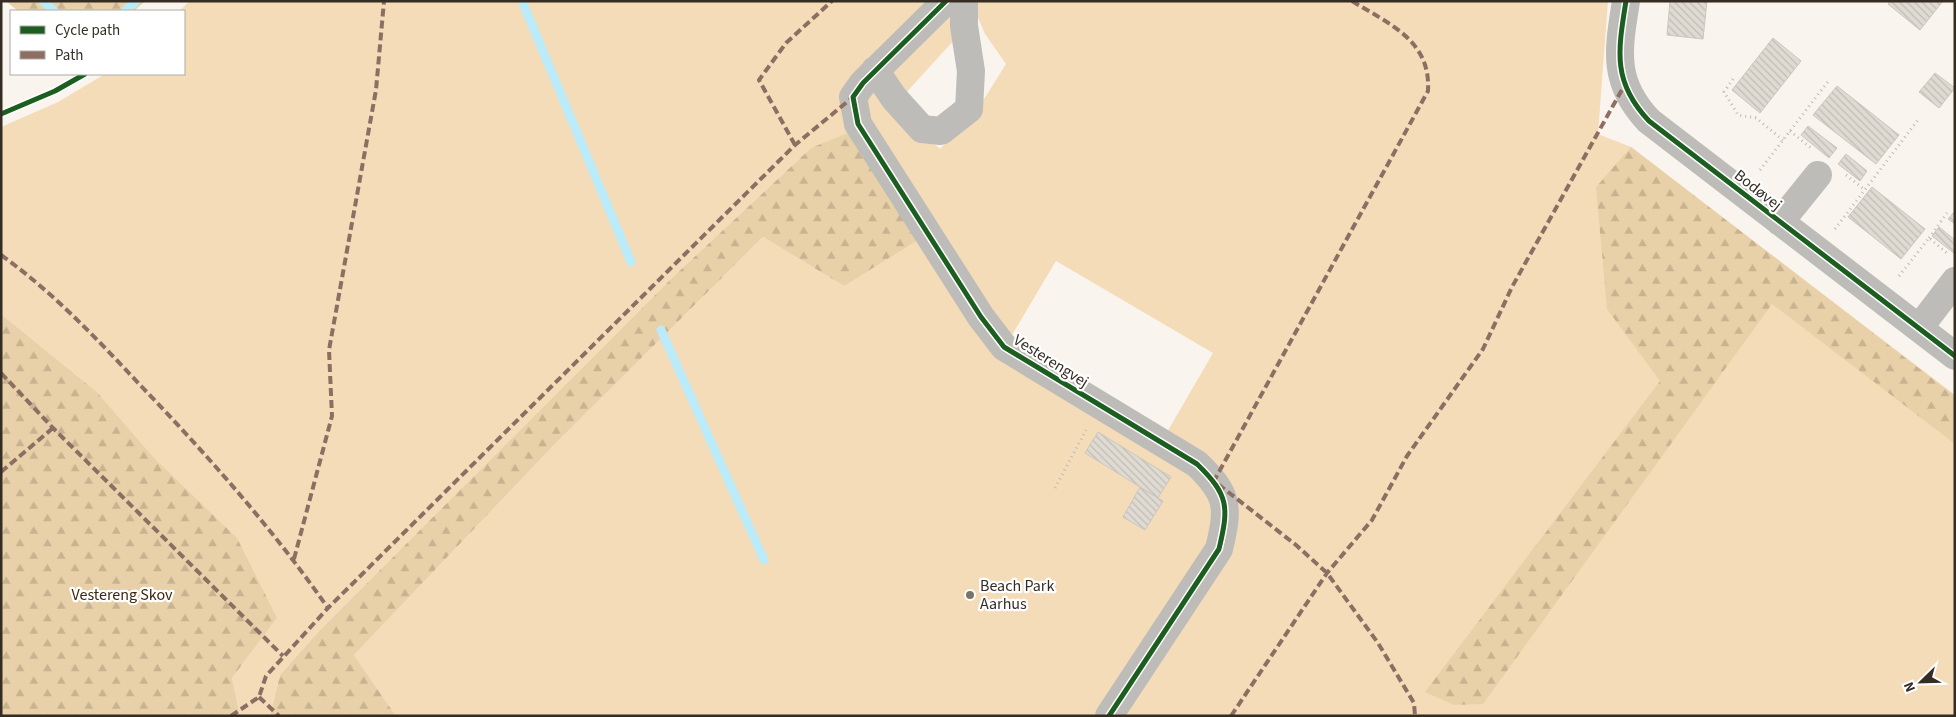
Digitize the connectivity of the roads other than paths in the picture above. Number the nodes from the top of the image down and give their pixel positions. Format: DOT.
graph roads {
  1 [pos="946,1"];
  2 [pos="964,1"];
  3 [pos="1626,1"];
  4 [pos="875,70"];
  5 [pos="1818,175"];
  6 [pos="1780,222"];
  7 [pos="1955,280"];
  8 [pos="1918,328"];
  9 [pos="1955,356"];
  10 [pos="1109,716"];
  1 -- 4 [label="street, Vesterengvej"];
  2 -- 4 [label="street"];
  3 -- 6 [label="street, Bodøvej"];
  4 -- 10 [label="street, Vesterengvej"];
  5 -- 6 [label="street"];
  6 -- 8 [label="street, Bodøvej"];
  7 -- 8 [label="street"];
  8 -- 9 [label="street, Bodøvej"];
}
